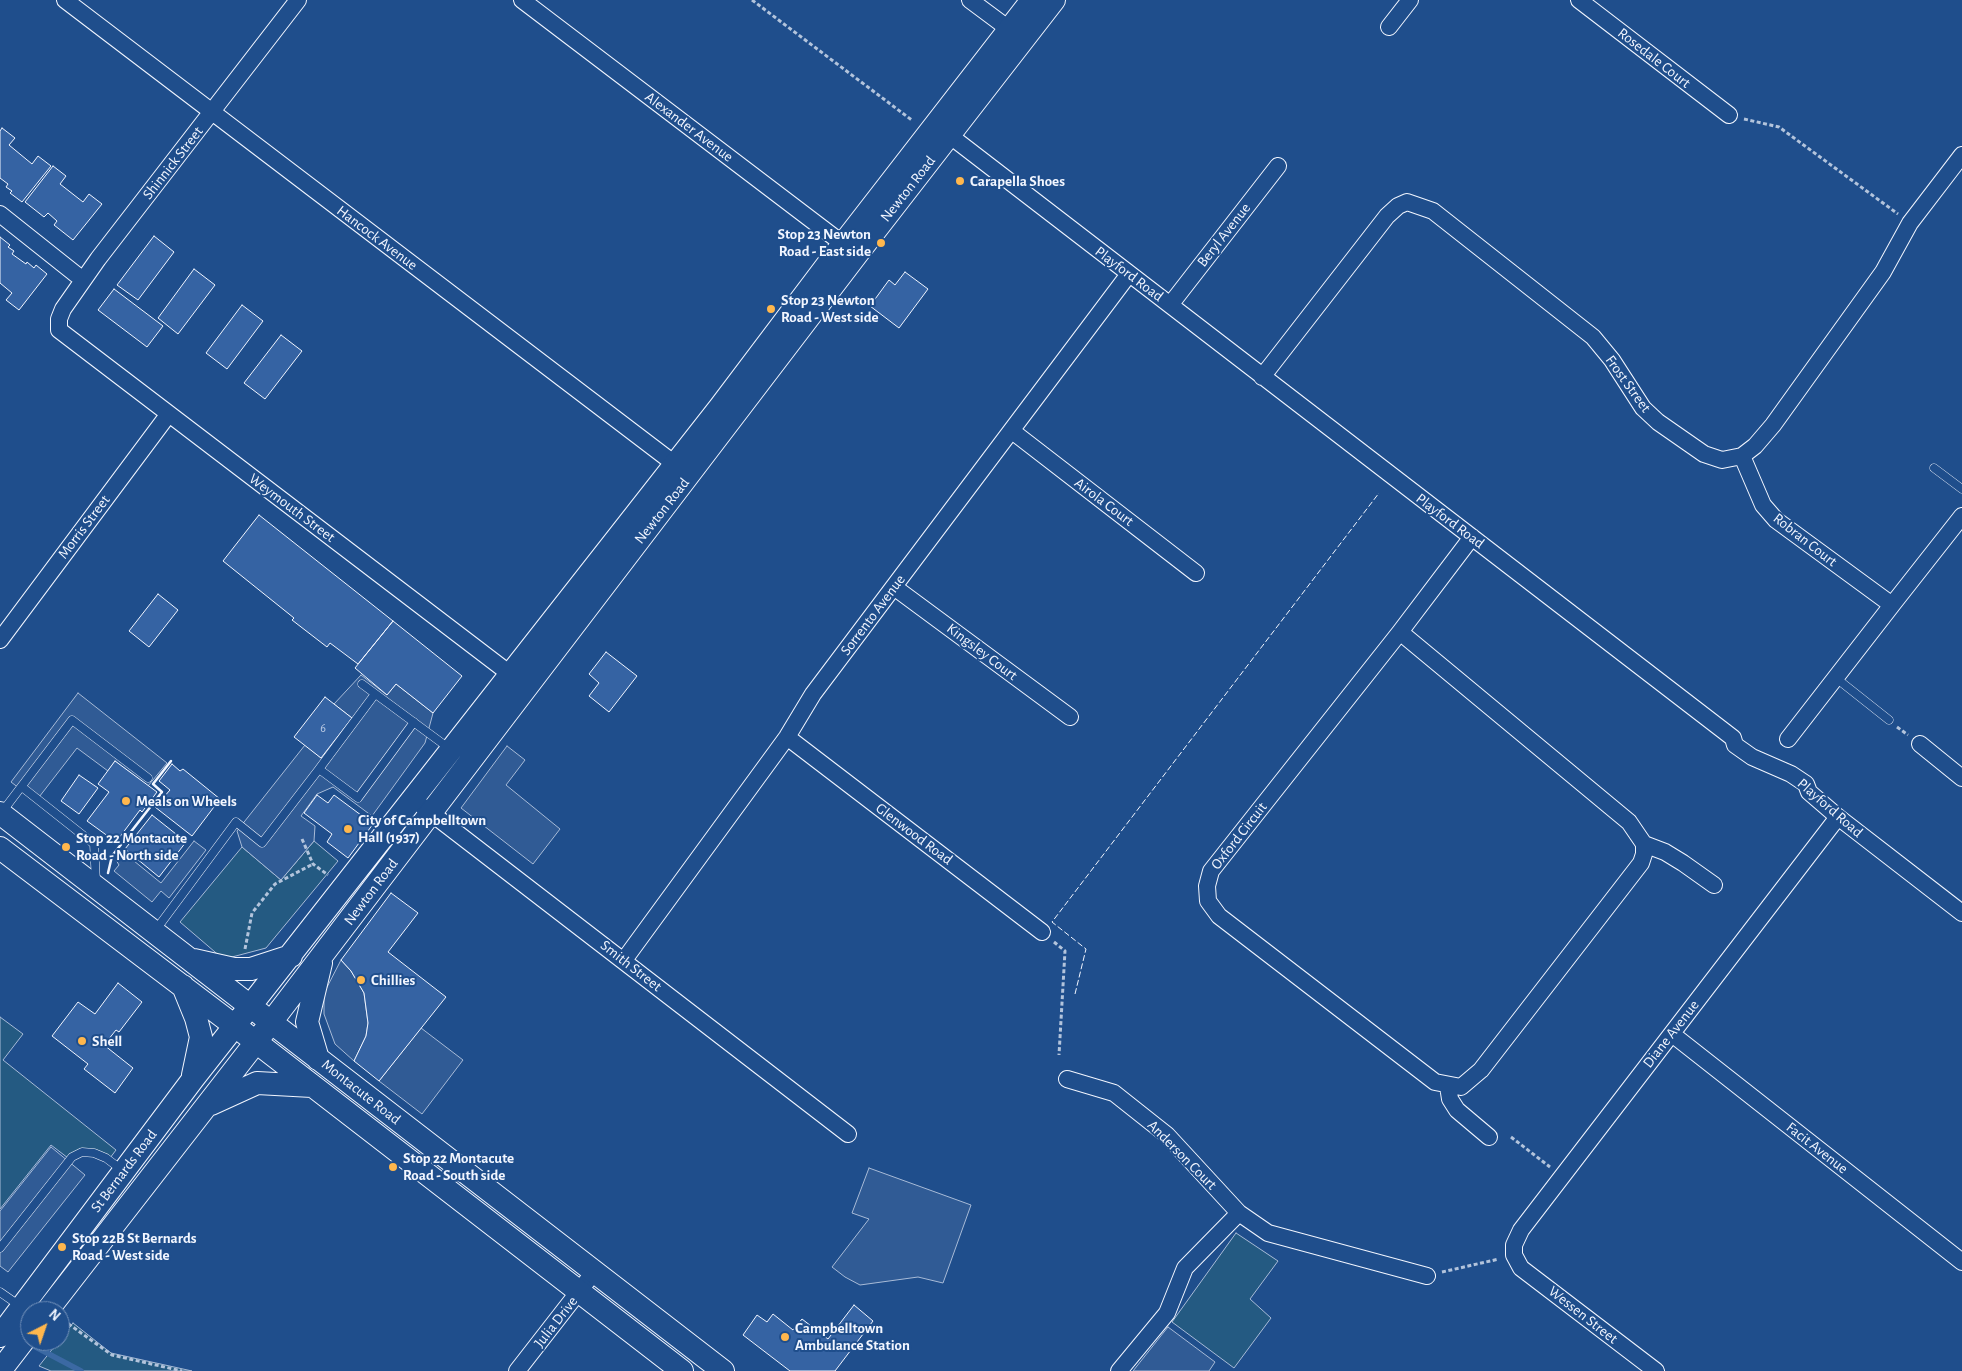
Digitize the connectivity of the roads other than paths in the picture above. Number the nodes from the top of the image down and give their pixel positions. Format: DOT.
graph roads {
  1 [pos="65,0"];
  2 [pos="298,0"];
  3 [pos="522,0"];
  4 [pos="970,0"];
  5 [pos="1032,0"];
  6 [pos="1054,0"];
  7 [pos="1410,0"];
  8 [pos="1579,0"];
  9 [pos="1389,27"];
  10 [pos="1016,35"];
  11 [pos="212,113"];
  12 [pos="1729,115"];
  13 [pos="938,131"];
  14 [pos="1962,155"];
  15 [pos="1278,166"];
  16 [pos="0,214"];
  17 [pos="850,249"];
  18 [pos="1129,274"];
  19 [pos="83,280"];
  20 [pos="1170,305"];
  21 [pos="59,330"];
  22 [pos="1262,377"];
  23 [pos="168,415"];
  24 [pos="1012,432"];
  25 [pos="1742,456"];
  26 [pos="1934,468"];
  27 [pos="682,469"];
  28 [pos="1962,489"];
  29 [pos="1962,516"];
  30 [pos="1472,537"];
  31 [pos="1196,573"];
  32 [pos="894,587"];
  33 [pos="1892,605"];
  34 [pos="1400,632"];
  35 [pos="0,640"];
  36 [pos="1836,678"];
  37 [pos="519,680"];
  38 [pos="362,684"];
  39 [pos="375,694"];
  40 [pos="1070,717"];
  41 [pos="1889,720"];
  42 [pos="414,722"];
  43 [pos="787,737"];
  44 [pos="1788,739"];
  45 [pos="1920,744"];
  46 [pos="451,751"];
  47 [pos="319,769"];
  48 [pos="148,778"];
  49 [pos="1962,778"];
  50 [pos="22,787"];
  51 [pos="413,799"];
  52 [pos="1,813"];
  53 [pos="432,813"];
  54 [pos="1838,817"];
  55 [pos="1644,844"];
  56 [pos="0,848"];
  57 [pos="1714,885"];
  58 [pos="97,888"];
  59 [pos="1962,913"];
  60 [pos="154,932"];
  61 [pos="1042,932"];
  62 [pos="323,954"];
  63 [pos="291,956"];
  64 [pos="188,958"];
  65 [pos="624,960"];
  66 [pos="182,986"];
  67 [pos="251,1007"];
  68 [pos="271,1022"];
  69 [pos="235,1026"];
  70 [pos="1672,1034"];
  71 [pos="256,1042"];
  72 [pos="318,1059"];
  73 [pos="193,1079"];
  74 [pos="1067,1079"];
  75 [pos="312,1086"];
  76 [pos="1448,1086"];
  77 [pos="203,1108"];
  78 [pos="848,1134"];
  79 [pos="1489,1137"];
  80 [pos="124,1171"];
  81 [pos="1239,1213"];
  82 [pos="0,1248"];
  83 [pos="1514,1255"];
  84 [pos="1962,1262"];
  85 [pos="594,1272"];
  86 [pos="1427,1276"];
  87 [pos="0,1292"];
  88 [pos="579,1292"];
  89 [pos="55,1301"];
  90 [pos="18,1327"];
  91 [pos="6,1363"];
  92 [pos="517,1371"];
  93 [pos="682,1371"];
  94 [pos="722,1371"];
  95 [pos="1119,1371"];
  96 [pos="1656,1371"];
  1 -- 11 [label="street, Hancock Avenue"];
  2 -- 11 [label="street, Shinnick Street"];
  3 -- 17 [label="street, Alexander Avenue"];
  4 -- 10 [label="street"];
  5 -- 10 [label="main road, Newton Road"];
  6 -- 10 [label="main road, Newton Road"];
  7 -- 9 [label="street"];
  8 -- 12 [label="street, Rosedale Court"];
  10 -- 13 [label="main road, Newton Road"];
  11 -- 19 [label="street, Shinnick Street"];
  11 -- 27 [label="street, Hancock Avenue"];
  13 -- 17 [label="main road, Newton Road"];
  13 -- 18 [label="street, Playford Road"];
  14 -- 25 [label="street"];
  15 -- 20 [label="street, Beryl Avenue"];
  16 -- 19 [label="street"];
  17 -- 27 [label="main road, Newton Road"];
  18 -- 20 [label="street, Playford Road"];
  18 -- 24 [label="street, Sorrento Avenue"];
  19 -- 21 [label="street, Shinnick Street"];
  20 -- 22 [label="street, Playford Road"];
  21 -- 23 [label="street, Weymouth Street"];
  22 -- 25 [label="street, Frost Street"];
  22 -- 30 [label="street, Playford Road"];
  23 -- 35 [label="street, Morris Street"];
  23 -- 37 [label="street, Weymouth Street"];
  24 -- 31 [label="street, Airola Court"];
  24 -- 32 [label="street, Sorrento Avenue"];
  25 -- 33 [label="street, Robran Court"];
  26 -- 28 [label="lane"];
  27 -- 37 [label="main road, Newton Road"];
  29 -- 33 [label="street"];
  30 -- 34 [label="street, Oxford Circuit"];
  30 -- 54 [label="street, Playford Road"];
  32 -- 40 [label="street, Kingsley Court"];
  32 -- 43 [label="street, Sorrento Avenue"];
  33 -- 36 [label="street"];
  34 -- 55 [label="street"];
  34 -- 76 [label="street, Oxford Circuit"];
  36 -- 41 [label="lane"];
  36 -- 44 [label="street"];
  37 -- 46 [label="main road, Newton Road"];
  37 -- 53 [label="main road, Newton Road"];
  38 -- 39 [label="lane"];
  39 -- 42 [label="lane"];
  39 -- 47 [label="lane"];
  42 -- 46 [label="lane"];
  42 -- 47 [label="lane"];
  43 -- 61 [label="street, Glenwood Road"];
  43 -- 65 [label="street, Sorrento Avenue"];
  45 -- 49 [label="street"];
  46 -- 51 [label="main road, Newton Road"];
  47 -- 60 [label="lane"];
  48 -- 50 [label="lane"];
  50 -- 52 [label="lane"];
  50 -- 58 [label="lane"];
  51 -- 53 [label="street, Smith Street"];
  51 -- 63 [label="main road, Newton Road"];
  52 -- 58 [label="main road, Montacute Road"];
  53 -- 62 [label="main road, Newton Road"];
  53 -- 65 [label="street, Smith Street"];
  54 -- 59 [label="street, Playford Road"];
  54 -- 70 [label="street, Diane Avenue"];
  55 -- 57 [label="street"];
  55 -- 76 [label="street"];
  56 -- 66 [label="main road, Montacute Road"];
  58 -- 60 [label="main road, Montacute Road"];
  60 -- 64 [label="main road, Montacute Road"];
  62 -- 68 [label="main road, Newton Road"];
  62 -- 72 [label="main road"];
  63 -- 64 [label="main road"];
  63 -- 67 [label="main road, Newton Road"];
  64 -- 67 [label="main road, Montacute Road"];
  65 -- 78 [label="street, Smith Street"];
  66 -- 69 [label="main road, Montacute Road"];
  66 -- 73 [label="main road"];
  67 -- 68 [label="main road, Montacute Road"];
  67 -- 69 [label="main road, St Bernards Road"];
  68 -- 71 [label="main road, St Bernards Road"];
  68 -- 72 [label="main road, Montacute Road"];
  69 -- 71 [label="main road, Montacute Road"];
  69 -- 73 [label="main road, St Bernards Road"];
  70 -- 83 [label="street, Diane Avenue"];
  70 -- 84 [label="street, Facit Avenue"];
  71 -- 75 [label="main road, Montacute Road"];
  71 -- 77 [label="main road, St Bernards Road"];
  72 -- 85 [label="main road, Montacute Road"];
  73 -- 80 [label="main road, St Bernards Road"];
  74 -- 81 [label="street, Anderson Court"];
  75 -- 77 [label="main road"];
  75 -- 88 [label="main road, Montacute Road"];
  76 -- 79 [label="street"];
  77 -- 89 [label="main road, St Bernards Road"];
  80 -- 82 [label="lane"];
  80 -- 90 [label="main road, St Bernards Road"];
  81 -- 86 [label="street, Anderson Court"];
  81 -- 95 [label="street"];
  83 -- 96 [label="street, Wessen Street"];
  85 -- 88 [label="street, Julia Drive"];
  85 -- 94 [label="main road, Montacute Road"];
  87 -- 90 [label="lane"];
  88 -- 92 [label="street, Julia Drive"];
  88 -- 93 [label="main road, Montacute Road"];
  90 -- 91 [label="main road, St Bernards Road"];
}
